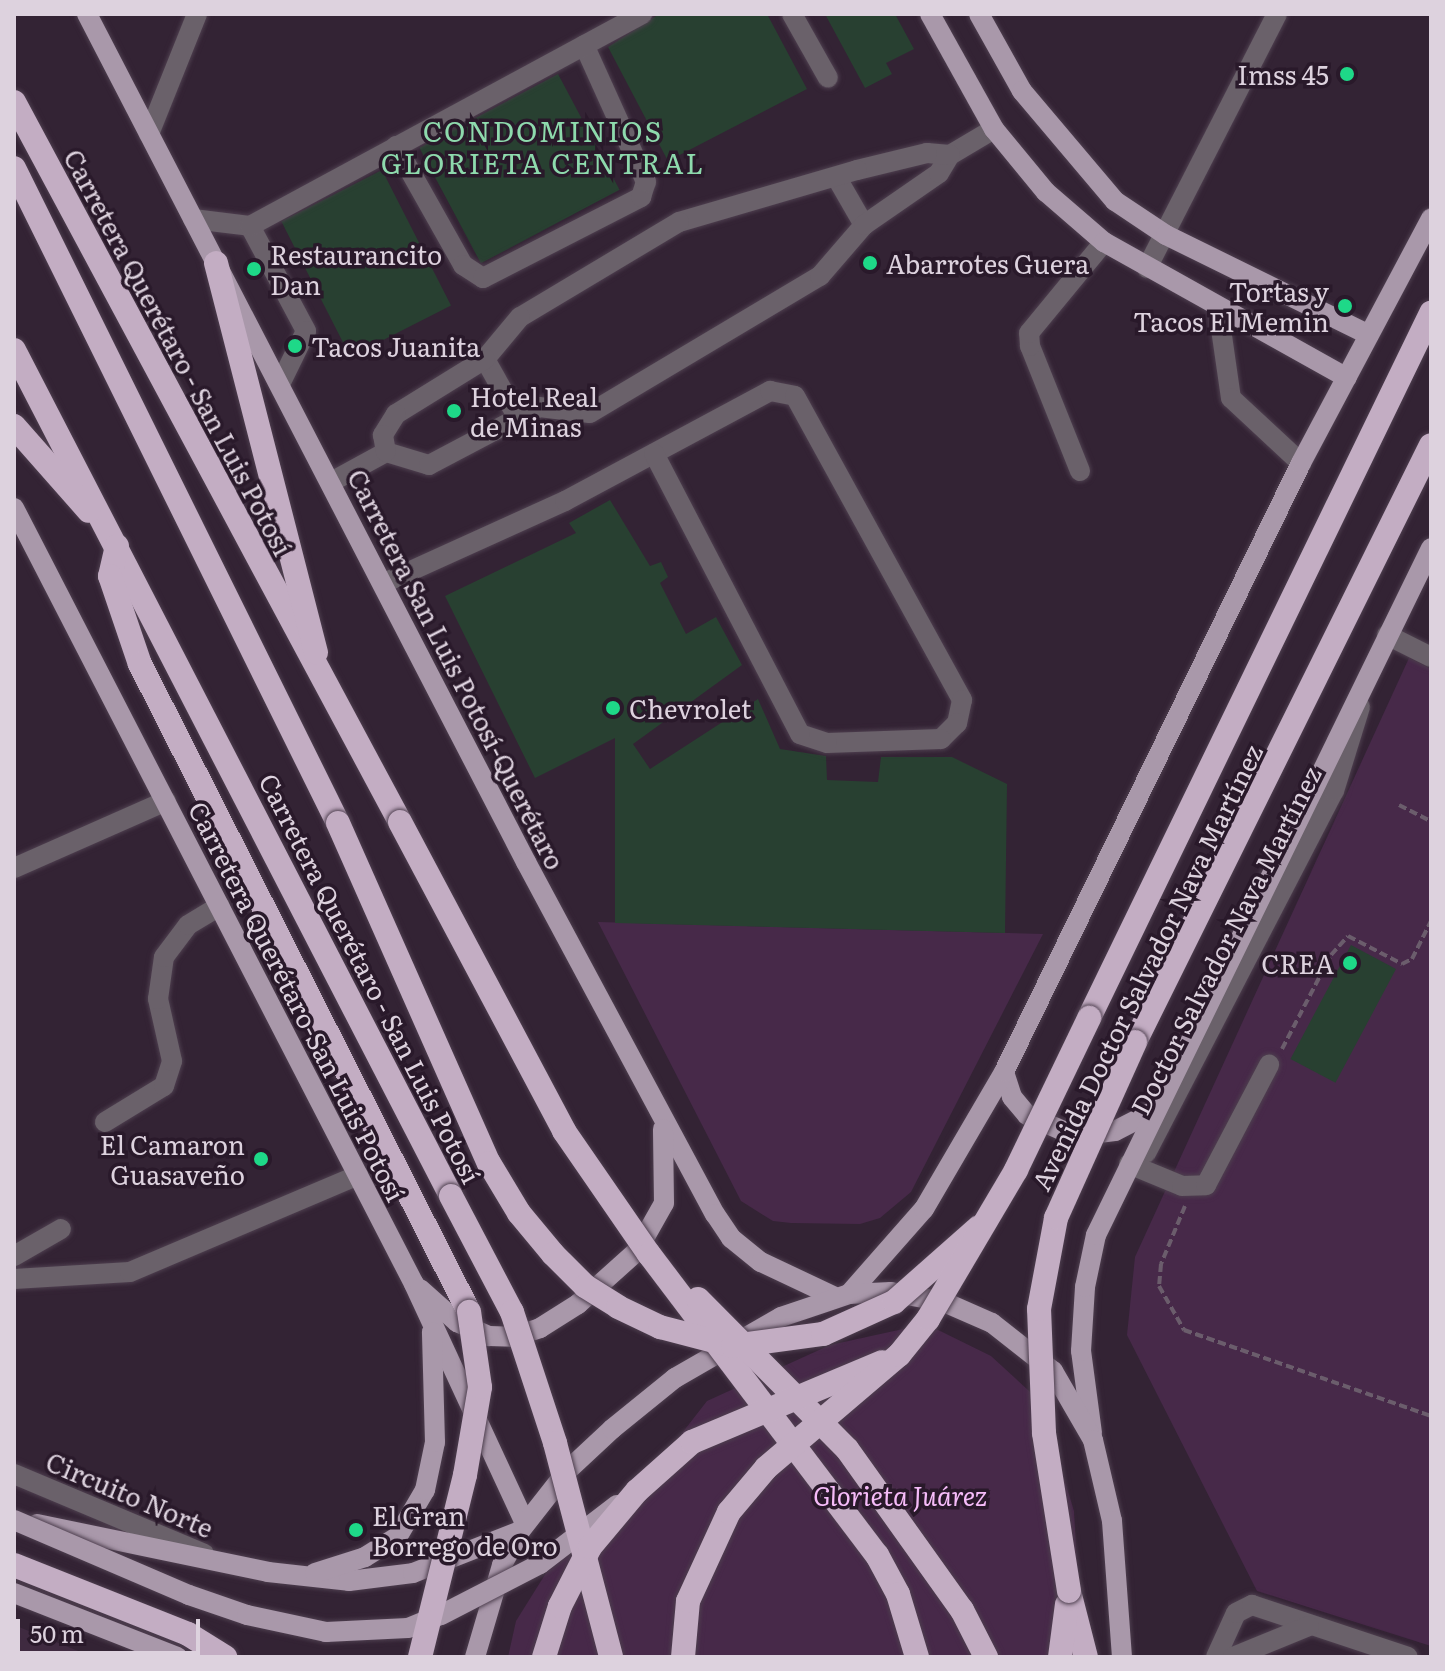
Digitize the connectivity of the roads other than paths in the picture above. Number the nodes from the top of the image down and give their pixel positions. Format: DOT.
graph roads {
  1 [pos="87,14"];
  2 [pos="197,14"];
  3 [pos="642,14"];
  4 [pos="792,14"];
  5 [pos="930,14"];
  6 [pos="979,14"];
  7 [pos="1277,14"];
  8 [pos="584,45"];
  9 [pos="828,78"];
  10 [pos="14,102"];
  11 [pos="994,129"];
  12 [pos="149,134"];
  13 [pos="396,146"];
  14 [pos="950,155"];
  15 [pos="14,168"];
  16 [pos="838,180"];
  17 [pos="1431,218"];
  18 [pos="193,219"];
  19 [pos="864,225"];
  20 [pos="250,226"];
  21 [pos="1166,235"];
  22 [pos="1104,242"];
  23 [pos="216,263"];
  24 [pos="1147,268"];
  25 [pos="1218,308"];
  26 [pos="1431,313"];
  27 [pos="1369,335"];
  28 [pos="14,350"];
  29 [pos="485,359"];
  30 [pos="1347,378"];
  31 [pos="280,384"];
  32 [pos="518,418"];
  33 [pos="14,426"];
  34 [pos="1431,445"];
  35 [pos="386,452"];
  36 [pos="654,454"];
  37 [pos="1301,463"];
  38 [pos="1080,471"];
  39 [pos="1431,473"];
  40 [pos="333,481"];
  41 [pos="1408,498"];
  42 [pos="14,508"];
  43 [pos="114,540"];
  44 [pos="1431,548"];
  45 [pos="384,583"];
  46 [pos="1387,635"];
  47 [pos="1431,657"];
  48 [pos="326,690"];
  49 [pos="166,801"];
  50 [pos="14,868"];
  51 [pos="220,906"];
  52 [pos="1274,1059"];
  53 [pos="1004,1072"];
  54 [pos="660,1111"];
  55 [pos="1158,1115"];
  56 [pos="105,1122"];
  57 [pos="1133,1166"];
  58 [pos="358,1175"];
  59 [pos="979,1227"];
  60 [pos="61,1229"];
  61 [pos="649,1254"];
  62 [pos="14,1256"];
  63 [pos="14,1279"];
  64 [pos="414,1284"];
  65 [pos="842,1295"];
  66 [pos="432,1324"];
  67 [pos="899,1355"];
  68 [pos="1093,1440"];
  69 [pos="14,1474"];
  70 [pos="637,1491"];
  71 [pos="14,1520"];
  72 [pos="523,1527"];
  73 [pos="226,1563"];
  74 [pos="14,1565"];
  75 [pos="304,1577"];
  76 [pos="1069,1591"];
  77 [pos="14,1593"];
  78 [pos="1309,1626"];
  79 [pos="1124,1653"];
  80 [pos="177,1657"];
  81 [pos="225,1657"];
  82 [pos="420,1657"];
  83 [pos="475,1657"];
  84 [pos="544,1657"];
  85 [pos="611,1657"];
  86 [pos="683,1657"];
  87 [pos="917,1657"];
  88 [pos="986,1657"];
  89 [pos="1060,1657"];
  90 [pos="1086,1657"];
  91 [pos="1216,1657"];
  92 [pos="1233,1657"];
  93 [pos="1408,1657"];
  1 -- 12 [label="main road, Carretera San Luis Potosí-Querétaro"];
  2 -- 12 [label="street"];
  3 -- 8 [label="street"];
  4 -- 9 [label="street"];
  5 -- 11 [label="main road"];
  6 -- 21 [label="main road"];
  7 -- 21 [label="street"];
  8 -- 13 [label="street"];
  8 -- 13 [label="street"];
  10 -- 48 [label="highway, Carretera Querétaro - San Luis Potosí"];
  11 -- 14 [label="street"];
  11 -- 22 [label="main road"];
  12 -- 18 [label="main road, Carretera San Luis Potosí-Querétaro"];
  13 -- 20 [label="street"];
  14 -- 16 [label="street"];
  14 -- 19 [label="street"];
  15 -- 59 [label="highway, bridge"];
  16 -- 19 [label="street"];
  16 -- 29 [label="street"];
  17 -- 27 [label="main road"];
  18 -- 20 [label="street"];
  18 -- 23 [label="main road, Carretera San Luis Potosí-Querétaro"];
  19 -- 32 [label="street"];
  20 -- 31 [label="street"];
  21 -- 24 [label="street"];
  21 -- 27 [label="main road"];
  22 -- 24 [label="main road"];
  22 -- 38 [label="street"];
  23 -- 31 [label="main road, Carretera San Luis Potosí-Querétaro"];
  23 -- 48 [label="highway"];
  24 -- 25 [label="main road"];
  25 -- 30 [label="main road"];
  25 -- 37 [label="street"];
  26 -- 59 [label="highway, Avenida Doctor Salvador Nava Martínez, bridge"];
  27 -- 30 [label="main road"];
  28 -- 43 [label="highway, Carretera Querétaro - San Luis Potosí"];
  29 -- 32 [label="street"];
  29 -- 35 [label="street"];
  30 -- 37 [label="main road"];
  31 -- 40 [label="main road, Carretera San Luis Potosí-Querétaro"];
  32 -- 35 [label="street"];
  33 -- 43 [label="highway"];
  34 -- 41 [label="highway, Avenida Doctor Salvador Nava Martínez"];
  35 -- 40 [label="street"];
  36 -- 36 [label="street"];
  36 -- 45 [label="street"];
  37 -- 53 [label="main road"];
  39 -- 41 [label="highway"];
  40 -- 45 [label="main road, Carretera San Luis Potosí-Querétaro"];
  41 -- 76 [label="highway, Avenida Doctor Salvador Nava Martínez, bridge"];
  42 -- 49 [label="main road, Carretera Querétaro-San Luis Potosí"];
  43 -- 82 [label="highway, bridge"];
  43 -- 85 [label="highway, Carretera Querétaro - San Luis Potosí, bridge"];
  44 -- 46 [label="main road"];
  45 -- 54 [label="main road, Carretera San Luis Potosí-Querétaro"];
  46 -- 47 [label="street"];
  46 -- 55 [label="main road"];
  48 -- 61 [label="highway, Carretera Querétaro - San Luis Potosí, bridge"];
  49 -- 50 [label="street"];
  49 -- 51 [label="main road, Carretera Querétaro-San Luis Potosí"];
  51 -- 56 [label="street"];
  51 -- 58 [label="main road, Carretera Querétaro-San Luis Potosí"];
  52 -- 57 [label="street"];
  53 -- 55 [label="main road"];
  53 -- 65 [label="main road"];
  54 -- 64 [label="main road"];
  54 -- 65 [label="main road, Carretera San Luis Potosí-Querétaro"];
  55 -- 57 [label="main road"];
  57 -- 68 [label="main road"];
  58 -- 63 [label="street"];
  58 -- 64 [label="main road, Carretera Querétaro-San Luis Potosí"];
  59 -- 67 [label="highway, Avenida Doctor Salvador Nava Martínez, bridge"];
  60 -- 62 [label="street"];
  61 -- 87 [label="highway, bridge"];
  61 -- 88 [label="highway, bridge"];
  64 -- 66 [label="main road, Carretera Querétaro-San Luis Potosí"];
  65 -- 68 [label="main road"];
  65 -- 72 [label="main road"];
  66 -- 72 [label="main road, Carretera Querétaro-San Luis Potosí"];
  66 -- 75 [label="main road"];
  67 -- 70 [label="highway, bridge"];
  67 -- 86 [label="highway, Avenida Doctor Salvador Nava Martínez, bridge"];
  68 -- 79 [label="main road"];
  69 -- 73 [label="street, Circuito Norte"];
  70 -- 71 [label="main road, bridge"];
  70 -- 84 [label="highway, bridge"];
  71 -- 73 [label="main road"];
  72 -- 75 [label="main road"];
  72 -- 83 [label="main road"];
  73 -- 75 [label="main road"];
  74 -- 81 [label="highway"];
  76 -- 89 [label="highway"];
  76 -- 90 [label="highway"];
  77 -- 80 [label="main road"];
  78 -- 91 [label="street"];
  78 -- 92 [label="street"];
  78 -- 93 [label="street"];
}
